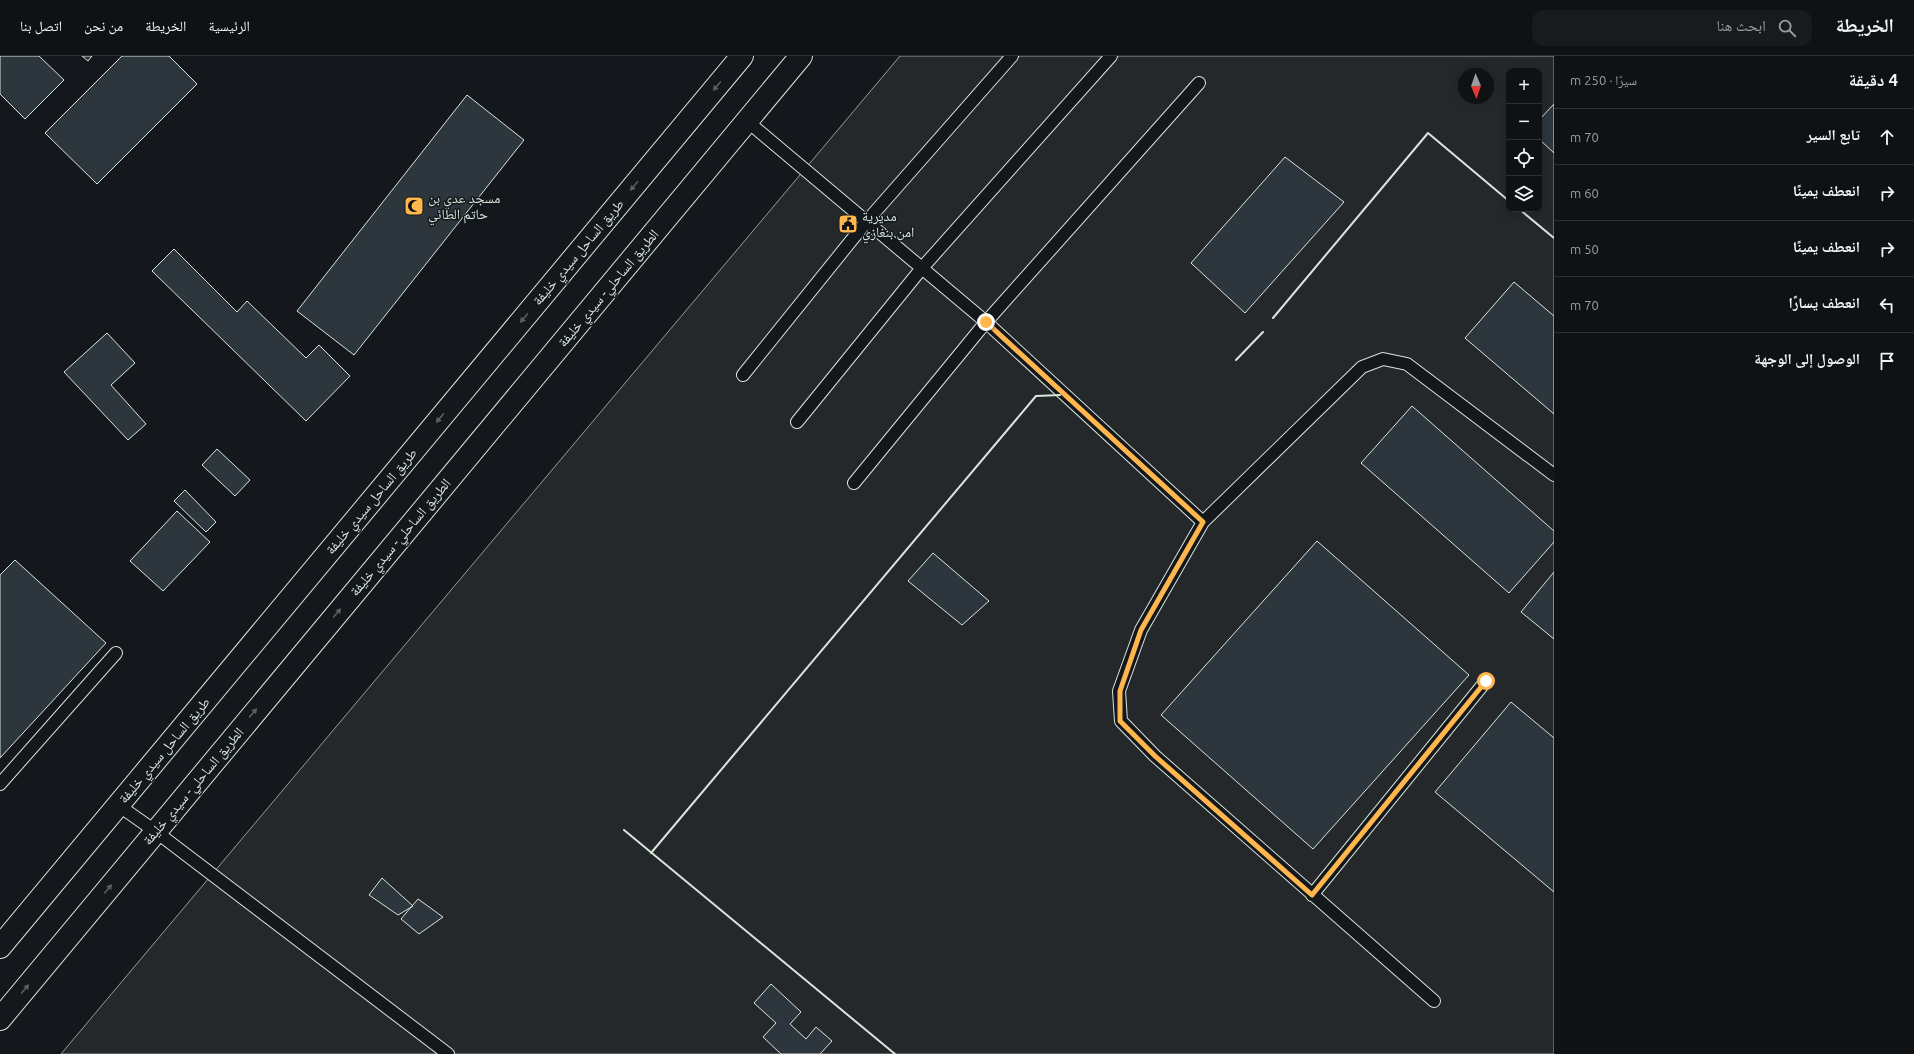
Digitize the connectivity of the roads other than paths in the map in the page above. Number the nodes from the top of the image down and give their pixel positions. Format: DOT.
graph roads {
  1 [pos="742,56"];
  2 [pos="801,56"];
  3 [pos="1012,56"];
  4 [pos="1111,56"];
  5 [pos="1199,83"];
  6 [pos="747,121"];
  7 [pos="868,221"];
  8 [pos="922,268"];
  9 [pos="986,322"];
  10 [pos="743,375"];
  11 [pos="797,422"];
  12 [pos="1554,475"];
  13 [pos="854,483"];
  14 [pos="1203,522"];
  15 [pos="116,653"];
  16 [pos="1486,681"];
  17 [pos="0,784"];
  18 [pos="118,806"];
  19 [pos="155,831"];
  20 [pos="1312,895"];
  21 [pos="0,946"];
  22 [pos="1434,1002"];
  23 [pos="0,1019"];
  24 [pos="448,1054"];
  1 -- 18 [label="highway, طريق الساحل سيدي خليفة, one-way"];
  2 -- 6 [label="highway, الطريق الساحلي- سيدي خليفة"];
  3 -- 7 [label="lane"];
  4 -- 8 [label="lane"];
  5 -- 9 [label="lane"];
  6 -- 7 [label="lane"];
  19 -- 6 [label="highway, الطريق الساحلي- سيدي خليفة, one-way"];
  7 -- 8 [label="lane"];
  7 -- 10 [label="lane"];
  8 -- 9 [label="lane"];
  8 -- 11 [label="lane"];
  9 -- 13 [label="lane"];
  9 -- 14 [label="lane"];
  12 -- 14 [label="lane"];
  14 -- 20 [label="lane"];
  15 -- 17 [label="lane"];
  16 -- 20 [label="lane"];
  18 -- 19 [label="lane"];
  18 -- 21 [label="highway, طريق الساحل سيدي خليفة"];
  23 -- 19 [label="highway, الطريق الساحلي- سيدي خليفة, one-way"];
  19 -- 24 [label="lane"];
  20 -- 22 [label="lane"];
}
